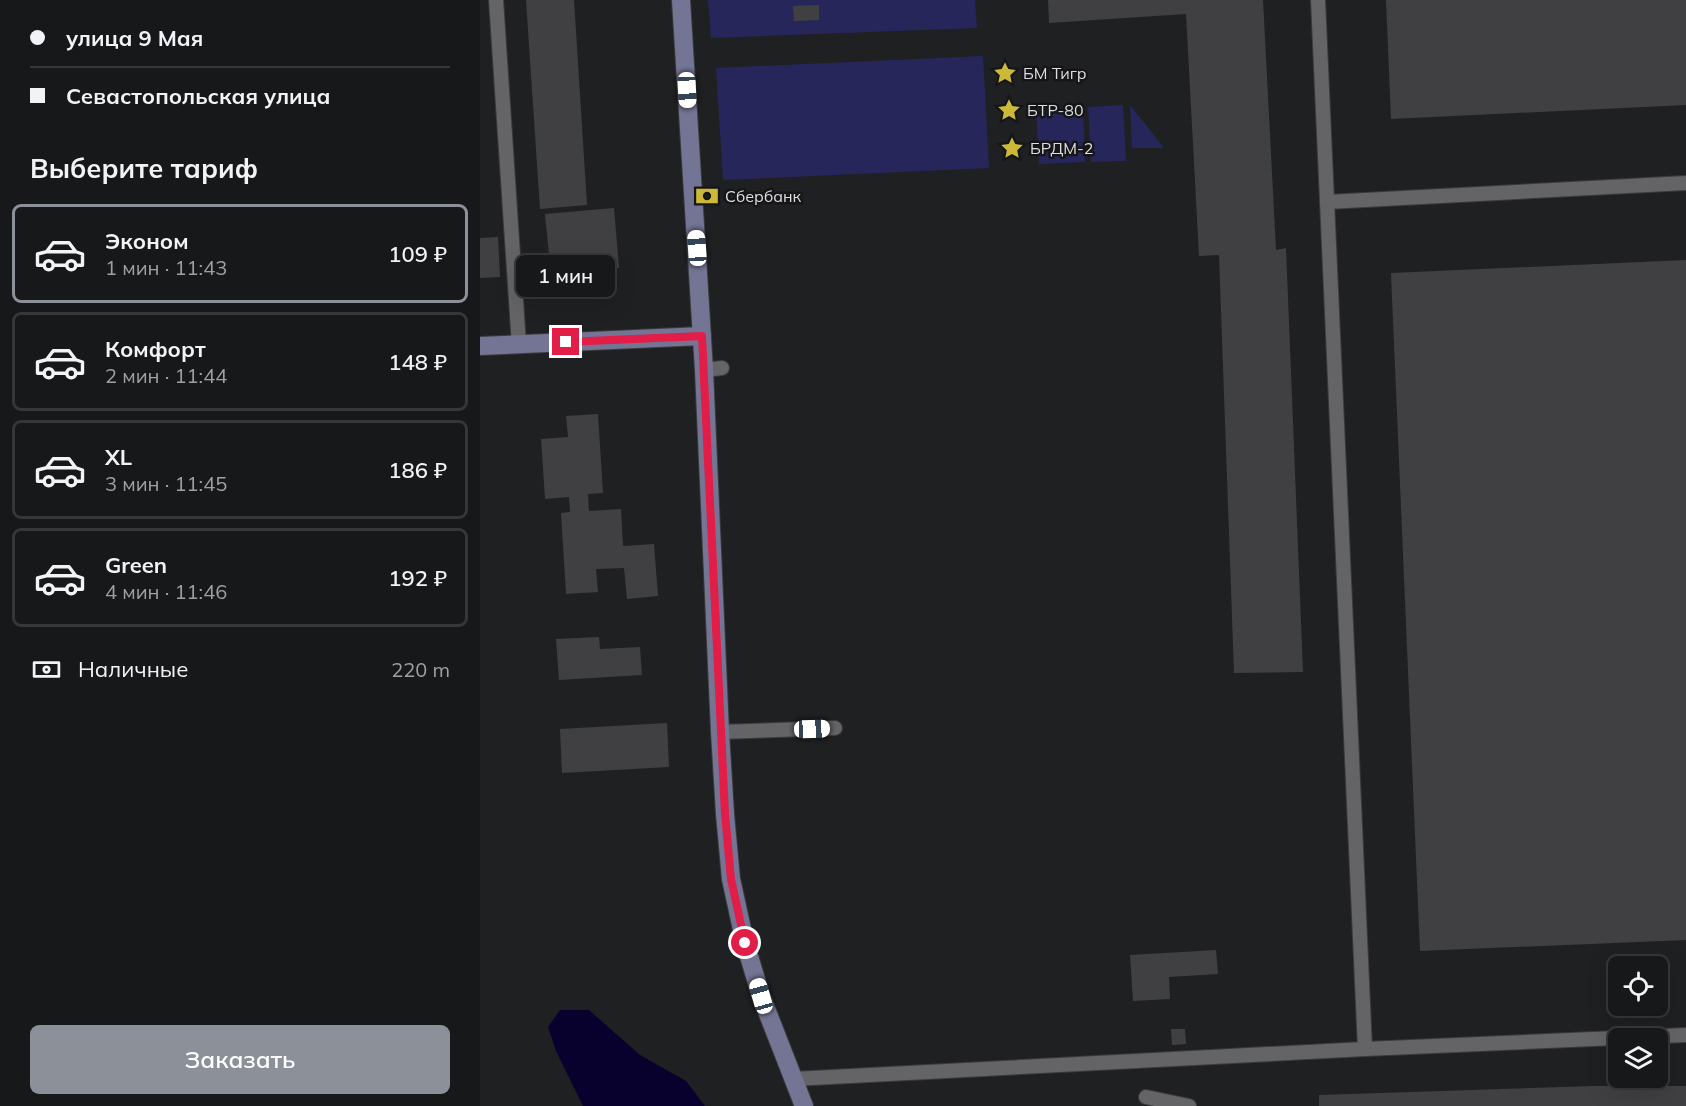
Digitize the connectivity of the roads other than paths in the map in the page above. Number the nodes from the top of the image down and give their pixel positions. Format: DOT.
graph roads {
  1 [pos="496,0"];
  2 [pos="681,0"];
  3 [pos="1318,0"];
  4 [pos="1686,183"];
  5 [pos="1327,202"];
  6 [pos="702,336"];
  7 [pos="519,345"];
  8 [pos="480,346"];
  9 [pos="835,728"];
  10 [pos="720,732"];
  11 [pos="1686,1035"];
  12 [pos="1365,1049"];
  13 [pos="793,1079"];
  14 [pos="1146,1097"];
  15 [pos="804,1106"];
  16 [pos="1189,1106"];
  1 -- 7 [label="lane"];
  2 -- 6 [label="main road"];
  3 -- 5 [label="lane"];
  4 -- 5 [label="lane"];
  5 -- 12 [label="lane"];
  6 -- 7 [label="main road"];
  6 -- 10 [label="main road"];
  7 -- 8 [label="main road"];
  9 -- 10 [label="lane"];
  10 -- 13 [label="main road"];
  11 -- 12 [label="lane"];
  12 -- 13 [label="lane"];
  13 -- 15 [label="main road"];
  14 -- 16 [label="lane"];
}
